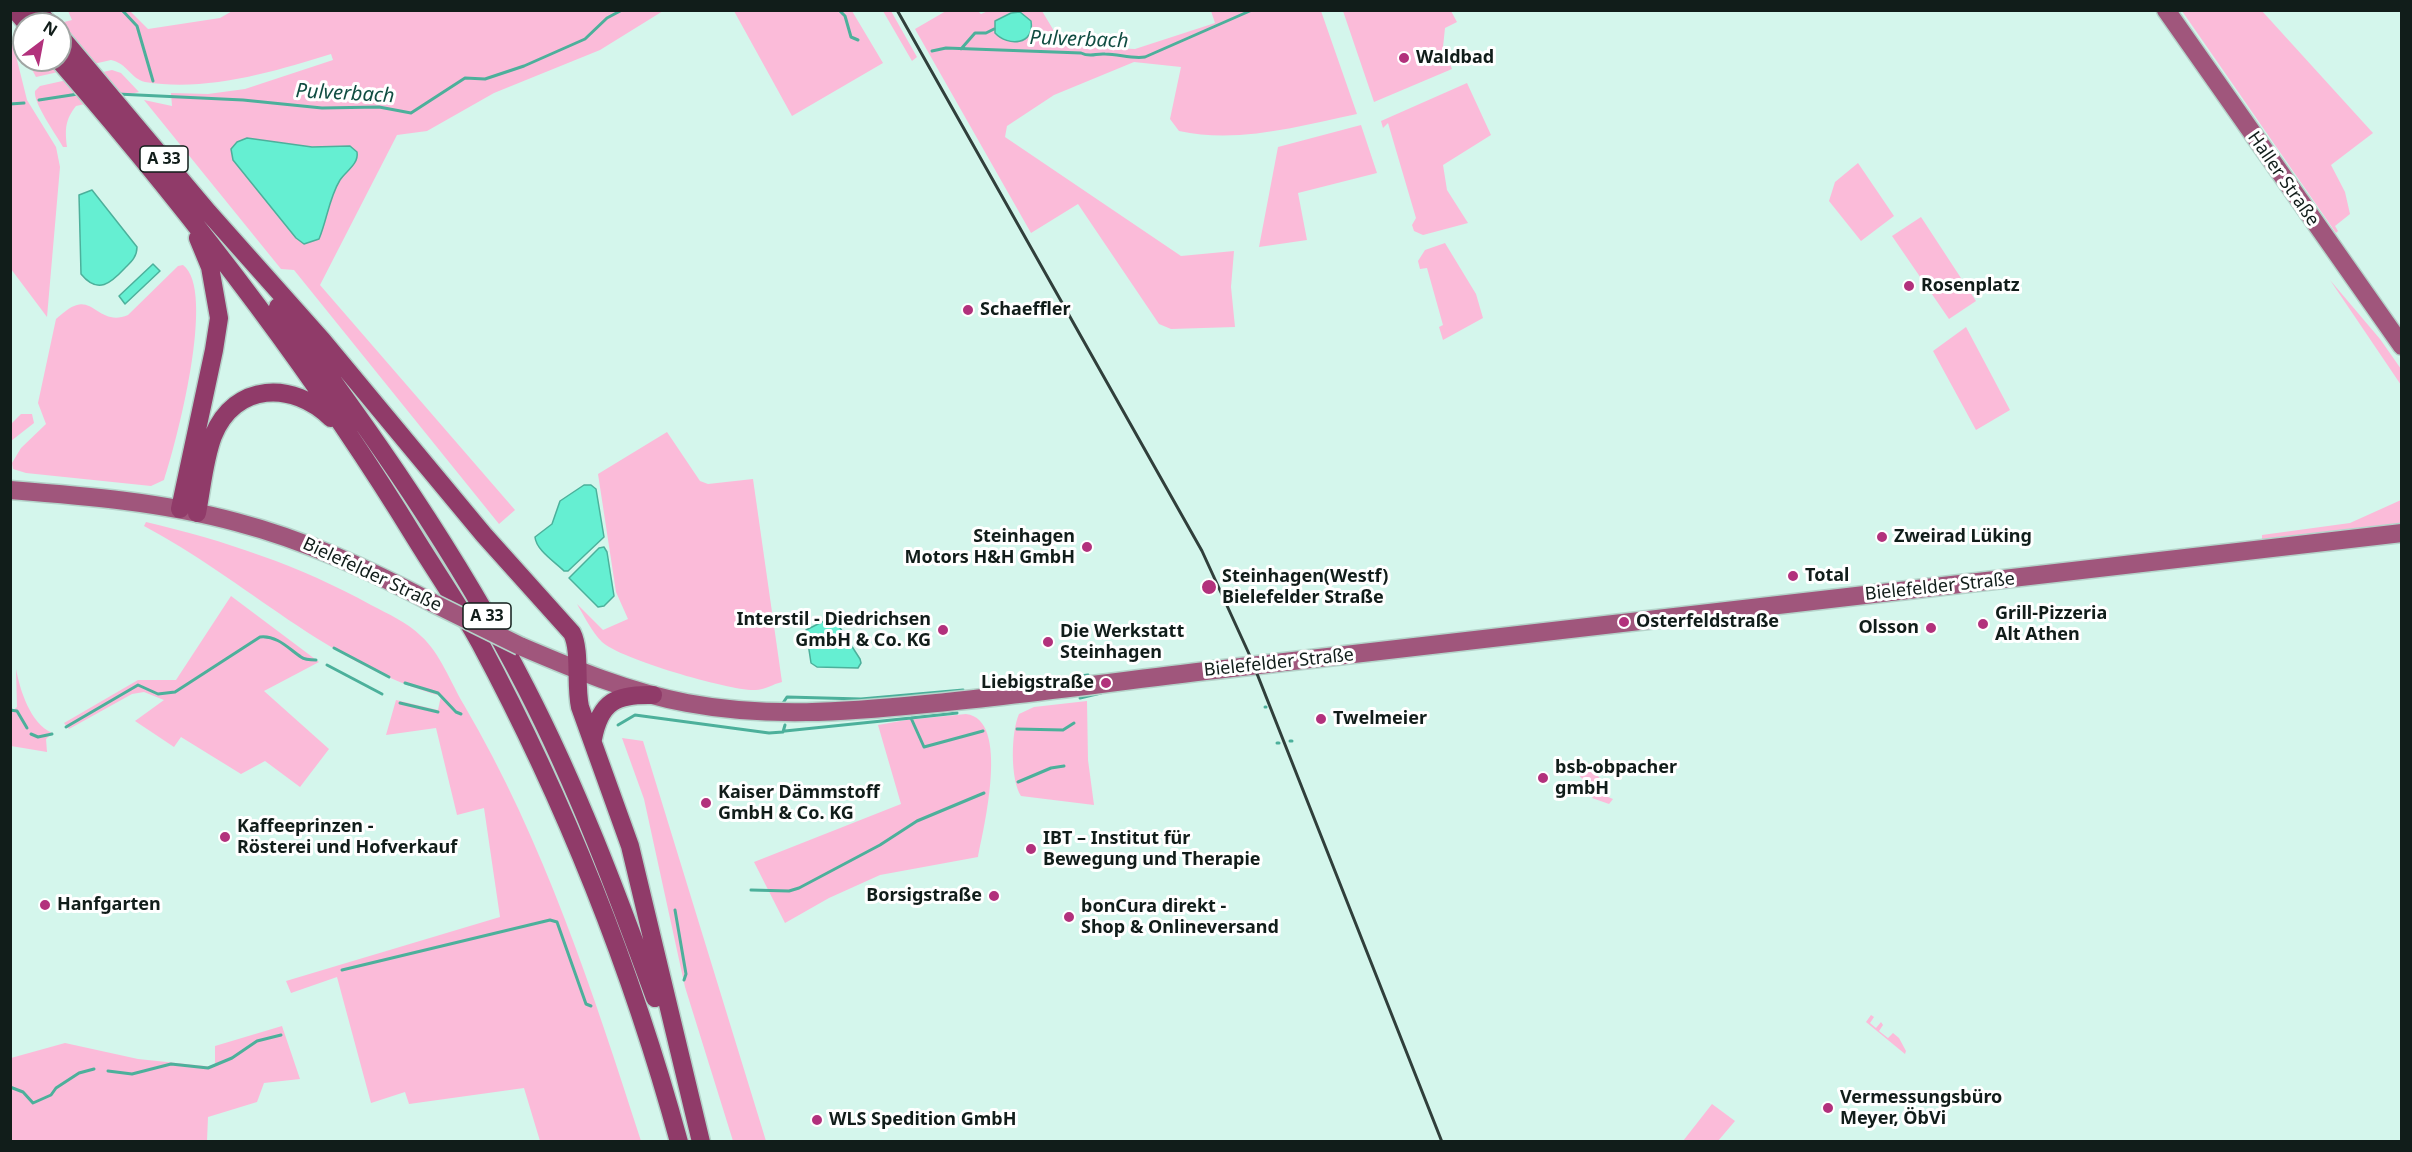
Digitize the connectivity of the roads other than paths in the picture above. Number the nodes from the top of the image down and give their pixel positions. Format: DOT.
graph roads {
  1 [pos="2166,10"];
  2 [pos="72,50"];
  3 [pos="70,72"];
  4 [pos="166,188"];
  5 [pos="208,212"];
  6 [pos="2402,346"];
  7 [pos="358,445"];
  8 [pos="10,490"];
  9 [pos="189,511"];
  10 [pos="2402,534"];
  11 [pos="576,670"];
  12 [pos="653,695"];
  13 [pos="593,739"];
  14 [pos="681,1067"];
  15 [pos="679,1142"];
  16 [pos="701,1142"];
  1 -- 6 [label="main road, Haller Straße"];
  2 -- 5 [label="highway, A 33"];
  3 -- 4 [label="highway, A 33"];
  4 -- 7 [label="highway, A 33"];
  4 -- 9 [label="highway"];
  5 -- 11 [label="highway"];
  5 -- 14 [label="highway, A 33"];
  7 -- 9 [label="highway"];
  7 -- 15 [label="highway, A 33"];
  8 -- 9 [label="main road, Bielefelder Straße"];
  9 -- 11 [label="main road, Bielefelder Straße, bridge"];
  10 -- 12 [label="main road, Bielefelder Straße"];
  11 -- 12 [label="main road, Bielefelder Straße"];
  11 -- 13 [label="highway"];
  12 -- 13 [label="highway"];
  13 -- 14 [label="highway"];
  14 -- 16 [label="highway, A 33"];
}
